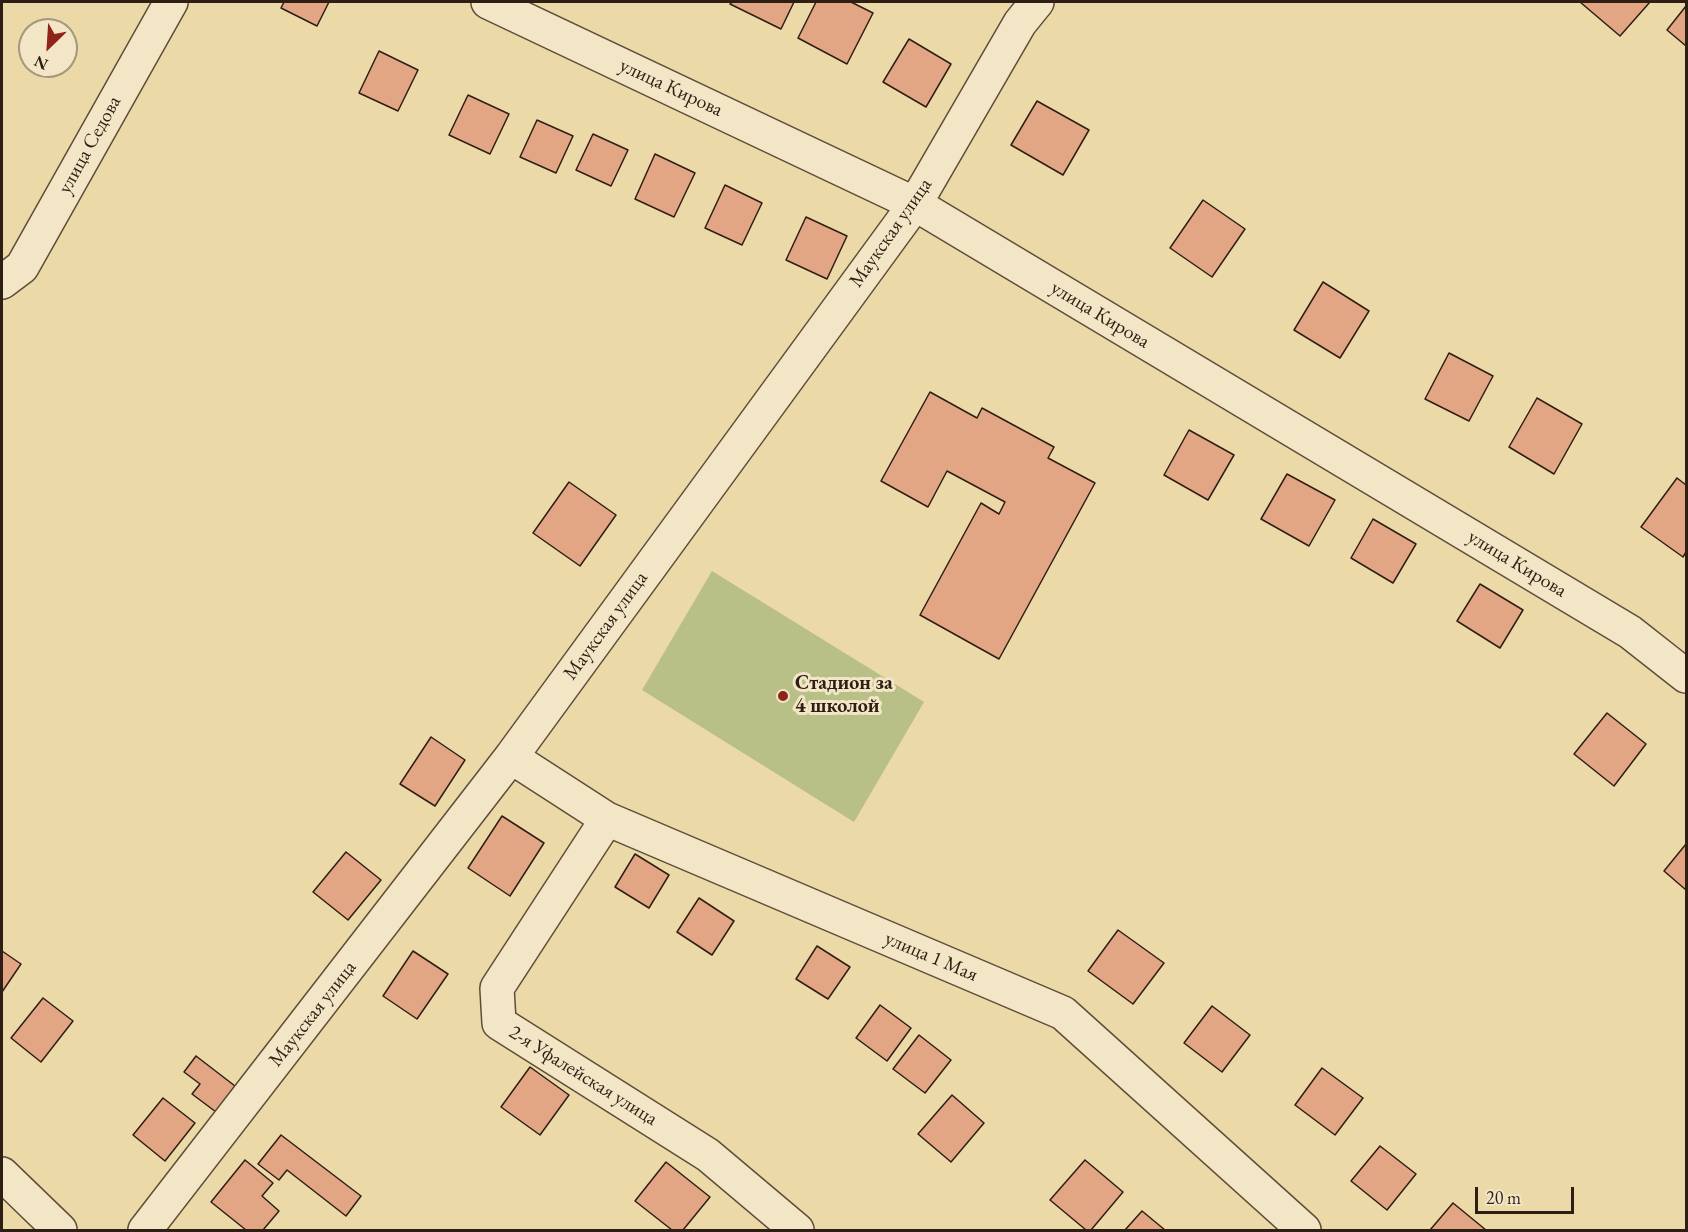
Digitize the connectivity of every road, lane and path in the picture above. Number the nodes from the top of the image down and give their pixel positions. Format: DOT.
graph roads {
  1 [pos="171,2"];
  2 [pos="488,2"];
  3 [pos="1037,2"];
  4 [pos="915,204"];
  5 [pos="2,282"];
  6 [pos="1686,676"];
  7 [pos="511,757"];
  8 [pos="607,819"];
  9 [pos="2,1174"];
  10 [pos="60,1230"];
  11 [pos="145,1230"];
  12 [pos="797,1230"];
  13 [pos="1304,1230"];
  1 -- 5 [label="street, улица Седова"];
  2 -- 4 [label="street, улица Кирова"];
  3 -- 4 [label="street, Маукская улица"];
  4 -- 6 [label="street, улица Кирова"];
  4 -- 7 [label="street, Маукская улица"];
  7 -- 8 [label="street, улица 1 Мая"];
  7 -- 11 [label="street, Маукская улица"];
  8 -- 12 [label="street, 2-я Уфалейская улица"];
  8 -- 13 [label="street, улица 1 Мая"];
  9 -- 10 [label="street"];
}
